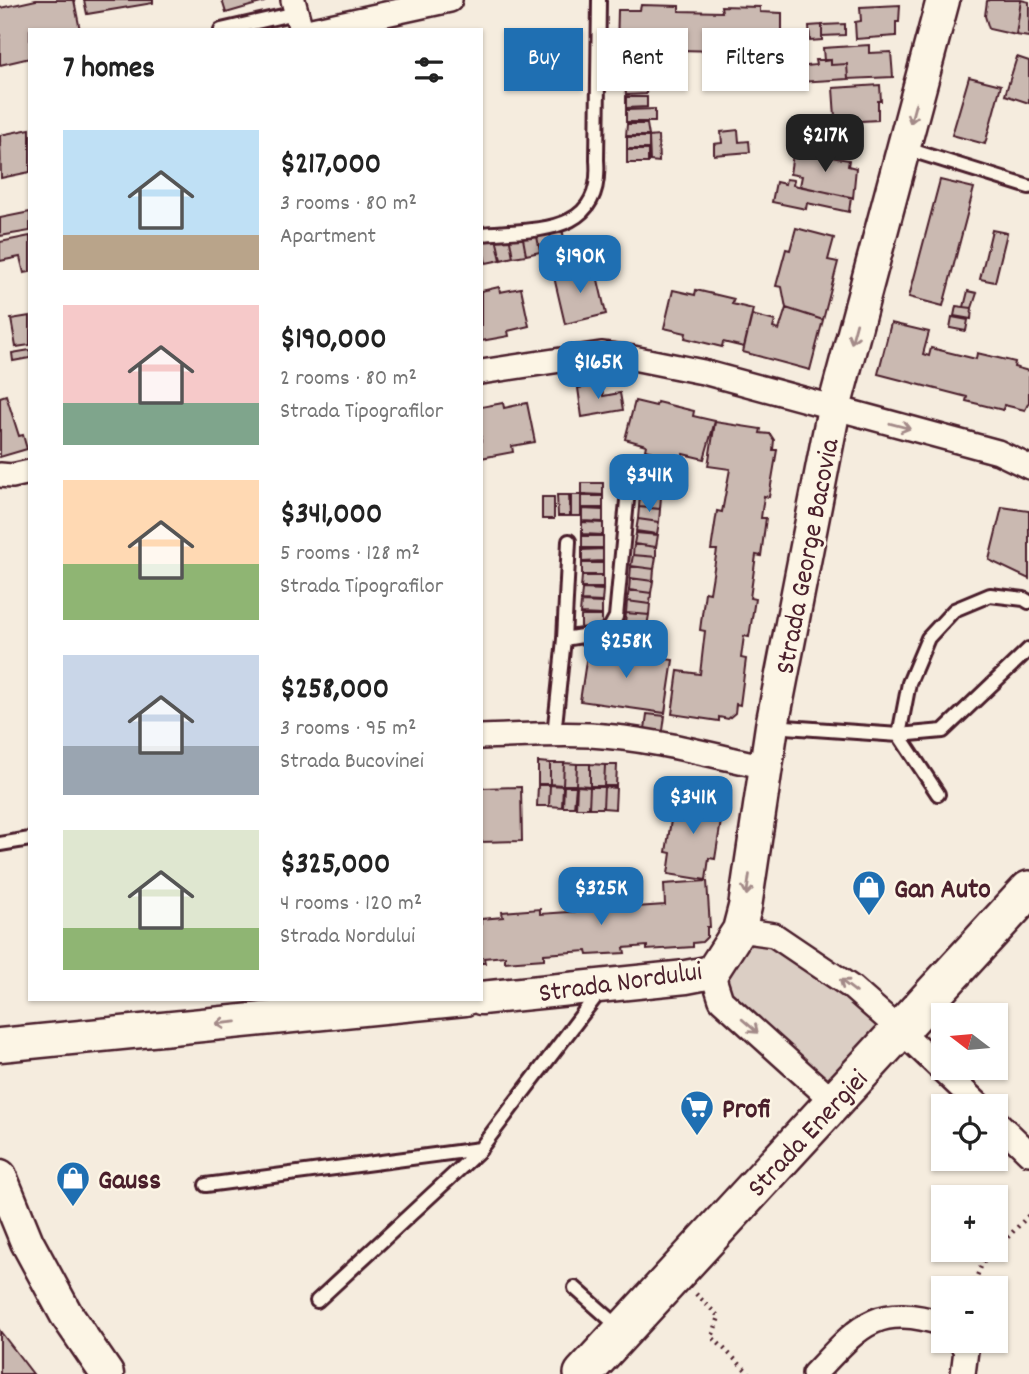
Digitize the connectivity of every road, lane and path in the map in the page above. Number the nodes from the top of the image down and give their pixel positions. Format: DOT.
graph roads {
  1 [pos="450,0"];
  2 [pos="599,0"];
  3 [pos="943,0"];
  4 [pos="301,18"];
  5 [pos="234,28"];
  6 [pos="903,148"];
  7 [pos="1029,187"];
  8 [pos="483,234"];
  9 [pos="483,372"];
  10 [pos="834,408"];
  11 [pos="1029,467"];
  12 [pos="628,490"];
  13 [pos="569,541"];
  14 [pos="1029,602"];
  15 [pos="564,639"];
  16 [pos="1029,649"];
  17 [pos="772,726"];
  18 [pos="554,735"];
  19 [pos="899,735"];
  20 [pos="483,737"];
  21 [pos="765,767"];
  22 [pos="939,794"];
  23 [pos="28,839"];
  24 [pos="0,844"];
  25 [pos="1029,890"];
  26 [pos="739,930"];
  27 [pos="712,972"];
  28 [pos="604,985"];
  29 [pos="483,998"];
  30 [pos="445,1001"];
  31 [pos="900,1030"];
  32 [pos="0,1045"];
  33 [pos="967,1094"];
  34 [pos="834,1102"];
  35 [pos="1008,1133"];
  36 [pos="480,1149"];
  37 [pos="1029,1153"];
  38 [pos="0,1175"];
  39 [pos="206,1185"];
  40 [pos="1029,1215"];
  41 [pos="675,1274"];
  42 [pos="977,1276"];
  43 [pos="575,1288"];
  44 [pos="317,1301"];
  45 [pos="931,1320"];
  46 [pos="623,1330"];
  47 [pos="966,1353"];
  48 [pos="107,1374"];
  49 [pos="583,1374"];
  50 [pos="750,1374"];
  51 [pos="814,1374"];
  52 [pos="963,1374"];
  1 -- 4 [label="street"];
  2 -- 8 [label="lane"];
  3 -- 6 [label="street, Strada George Bacovia, one-way"];
  4 -- 5 [label="lane"];
  6 -- 7 [label="lane"];
  6 -- 10 [label="street, Strada George Bacovia, one-way"];
  9 -- 10 [label="street"];
  10 -- 11 [label="street, one-way"];
  10 -- 17 [label="street, Strada George Bacovia"];
  12 -- 15 [label="lane"];
  13 -- 15 [label="lane"];
  14 -- 19 [label="lane"];
  15 -- 18 [label="lane"];
  16 -- 19 [label="lane"];
  17 -- 19 [label="lane"];
  17 -- 21 [label="street, Strada George Bacovia"];
  18 -- 20 [label="street"];
  18 -- 21 [label="street"];
  19 -- 22 [label="lane"];
  21 -- 26 [label="street, Strada George Bacovia, one-way"];
  23 -- 24 [label="lane"];
  25 -- 31 [label="main road, Strada Energiei"];
  26 -- 27 [label="street, Strada Nordului"];
  31 -- 26 [label="street, one-way"];
  27 -- 28 [label="street, Strada Nordului"];
  27 -- 34 [label="street, one-way"];
  28 -- 29 [label="street, Strada Nordului"];
  28 -- 36 [label="lane"];
  30 -- 32 [label="street, one-way"];
  31 -- 33 [label="street"];
  31 -- 34 [label="main road, Strada Energiei"];
  34 -- 41 [label="main road, Strada Energiei"];
  35 -- 37 [label="street"];
  36 -- 39 [label="lane"];
  36 -- 44 [label="lane"];
  38 -- 48 [label="street"];
  40 -- 42 [label="path"];
  41 -- 46 [label="main road, Strada Energiei"];
  41 -- 50 [label="path"];
  43 -- 46 [label="lane"];
  45 -- 51 [label="street"];
  46 -- 49 [label="main road, Strada Energiei"];
  47 -- 52 [label="street"];
}
